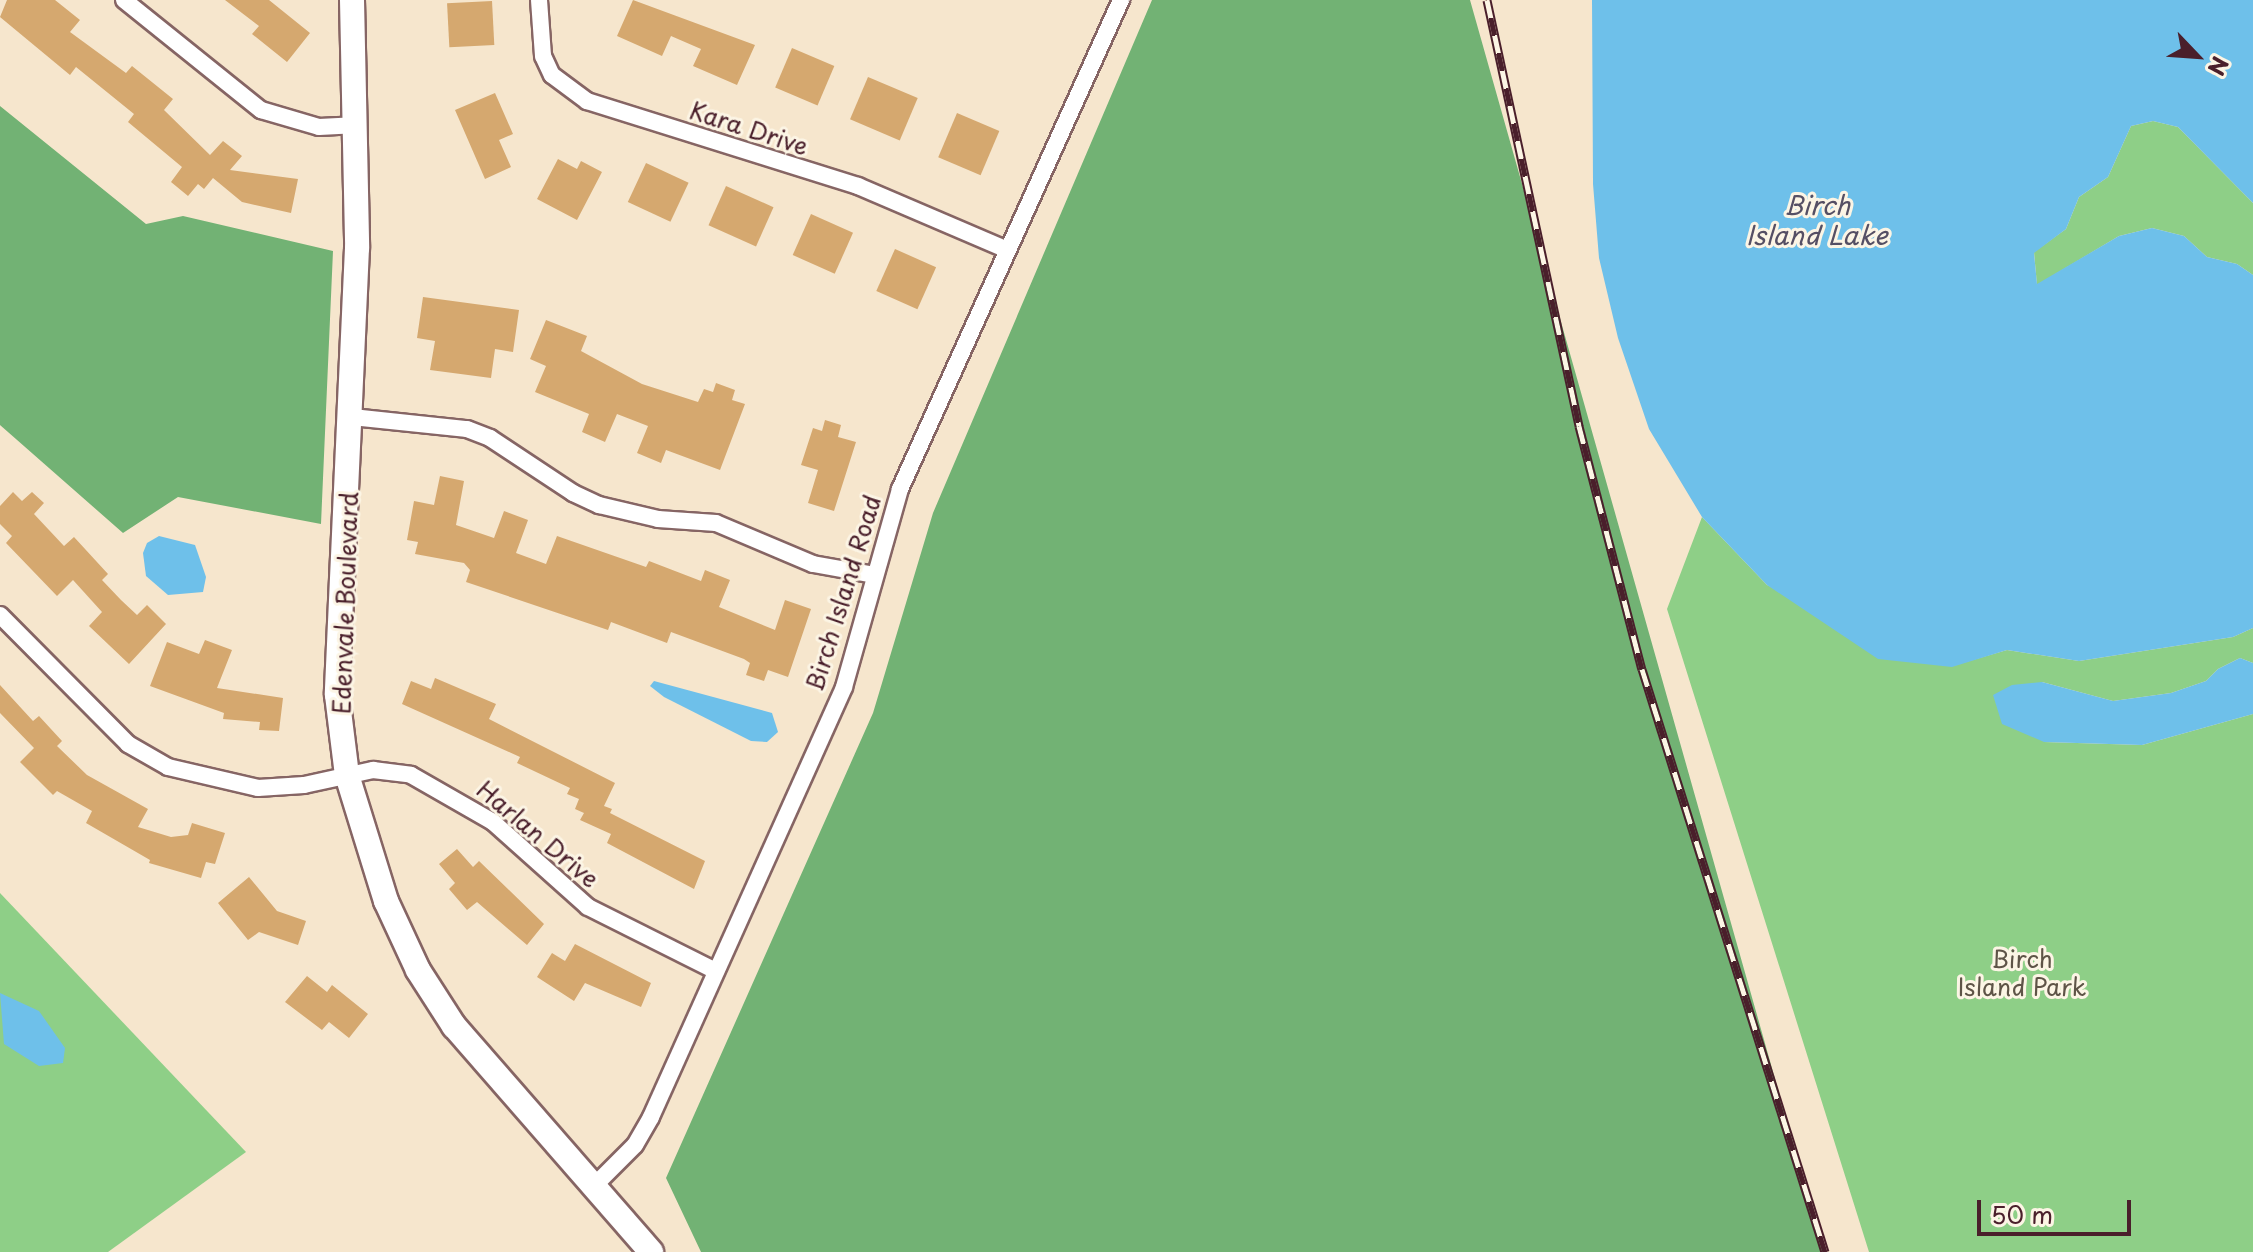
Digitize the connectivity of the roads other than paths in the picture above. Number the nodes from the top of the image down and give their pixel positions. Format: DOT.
graph roads {
  1 [pos="124,0"];
  2 [pos="352,0"];
  3 [pos="539,0"];
  4 [pos="1121,0"];
  5 [pos="358,125"];
  6 [pos="1007,250"];
  7 [pos="352,417"];
  8 [pos="874,575"];
  9 [pos="0,615"];
  10 [pos="347,775"];
  11 [pos="716,971"];
  12 [pos="593,1187"];
  13 [pos="651,1252"];
  1 -- 5 [label="street"];
  2 -- 5 [label="street, Edenvale Boulevard"];
  3 -- 6 [label="street, Kara Drive"];
  4 -- 6 [label="street, Birch Island Road"];
  5 -- 7 [label="street, Edenvale Boulevard"];
  6 -- 8 [label="street, Birch Island Road"];
  7 -- 8 [label="street"];
  7 -- 10 [label="street, Edenvale Boulevard"];
  8 -- 11 [label="street, Birch Island Road"];
  9 -- 10 [label="street, Harlan Drive"];
  10 -- 11 [label="street, Harlan Drive"];
  10 -- 12 [label="street, Edenvale Boulevard"];
  11 -- 12 [label="street, Birch Island Road"];
  12 -- 13 [label="street, Edenvale Boulevard"];
}
